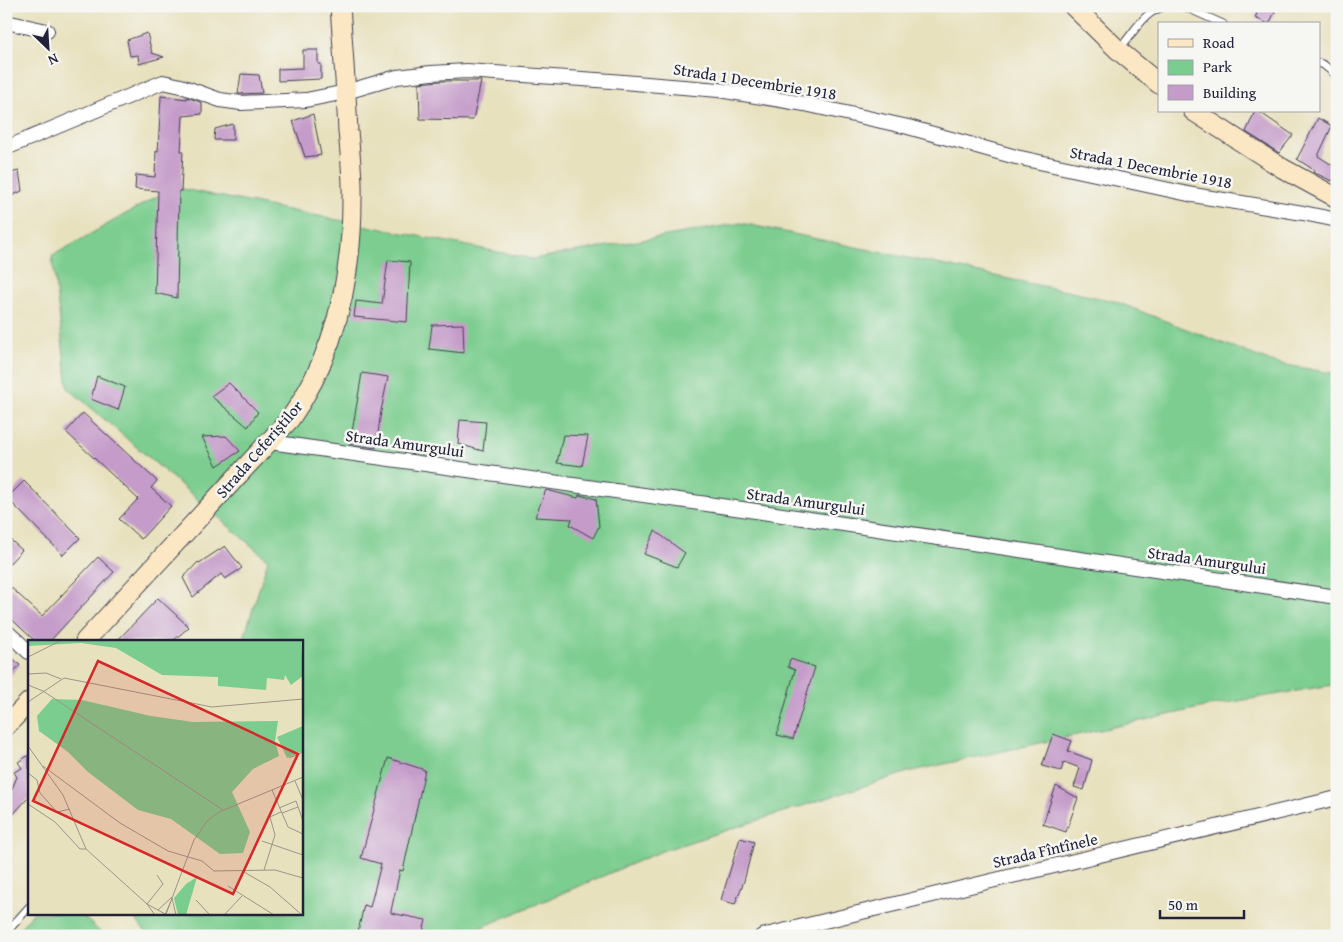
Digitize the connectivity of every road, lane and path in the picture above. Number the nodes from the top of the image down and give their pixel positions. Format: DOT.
graph roads {
  1 [pos="340,6"];
  2 [pos="1073,6"];
  3 [pos="1169,6"];
  4 [pos="1183,6"];
  5 [pos="6,22"];
  6 [pos="1219,22"];
  7 [pos="47,31"];
  8 [pos="1118,50"];
  9 [pos="1320,63"];
  10 [pos="1337,76"];
  11 [pos="1158,83"];
  12 [pos="346,92"];
  13 [pos="1195,112"];
  14 [pos="6,148"];
  15 [pos="1337,198"];
  16 [pos="1337,220"];
  17 [pos="270,442"];
  18 [pos="1337,597"];
  19 [pos="6,632"];
  20 [pos="86,640"];
  21 [pos="28,651"];
  22 [pos="28,703"];
  23 [pos="6,726"];
  24 [pos="1337,798"];
  25 [pos="28,908"];
  26 [pos="6,933"];
  27 [pos="762,936"];
  1 -- 12 [label="street, Strada Ceferiștilor"];
  2 -- 8 [label="street"];
  3 -- 8 [label="lane"];
  4 -- 6 [label="lane"];
  5 -- 7 [label="street"];
  8 -- 11 [label="street"];
  9 -- 10 [label="lane"];
  12 -- 14 [label="street, Strada 1 Decembrie 1918"];
  12 -- 16 [label="street, Strada 1 Decembrie 1918"];
  12 -- 17 [label="street, Strada Ceferiștilor"];
  13 -- 15 [label="street"];
  17 -- 18 [label="street, Strada Amurgului"];
  17 -- 20 [label="street, Strada Ceferiștilor"];
  19 -- 21 [label="street"];
  22 -- 23 [label="street"];
  24 -- 27 [label="street, Strada Fîntînele"];
  25 -- 26 [label="lane"];
}
